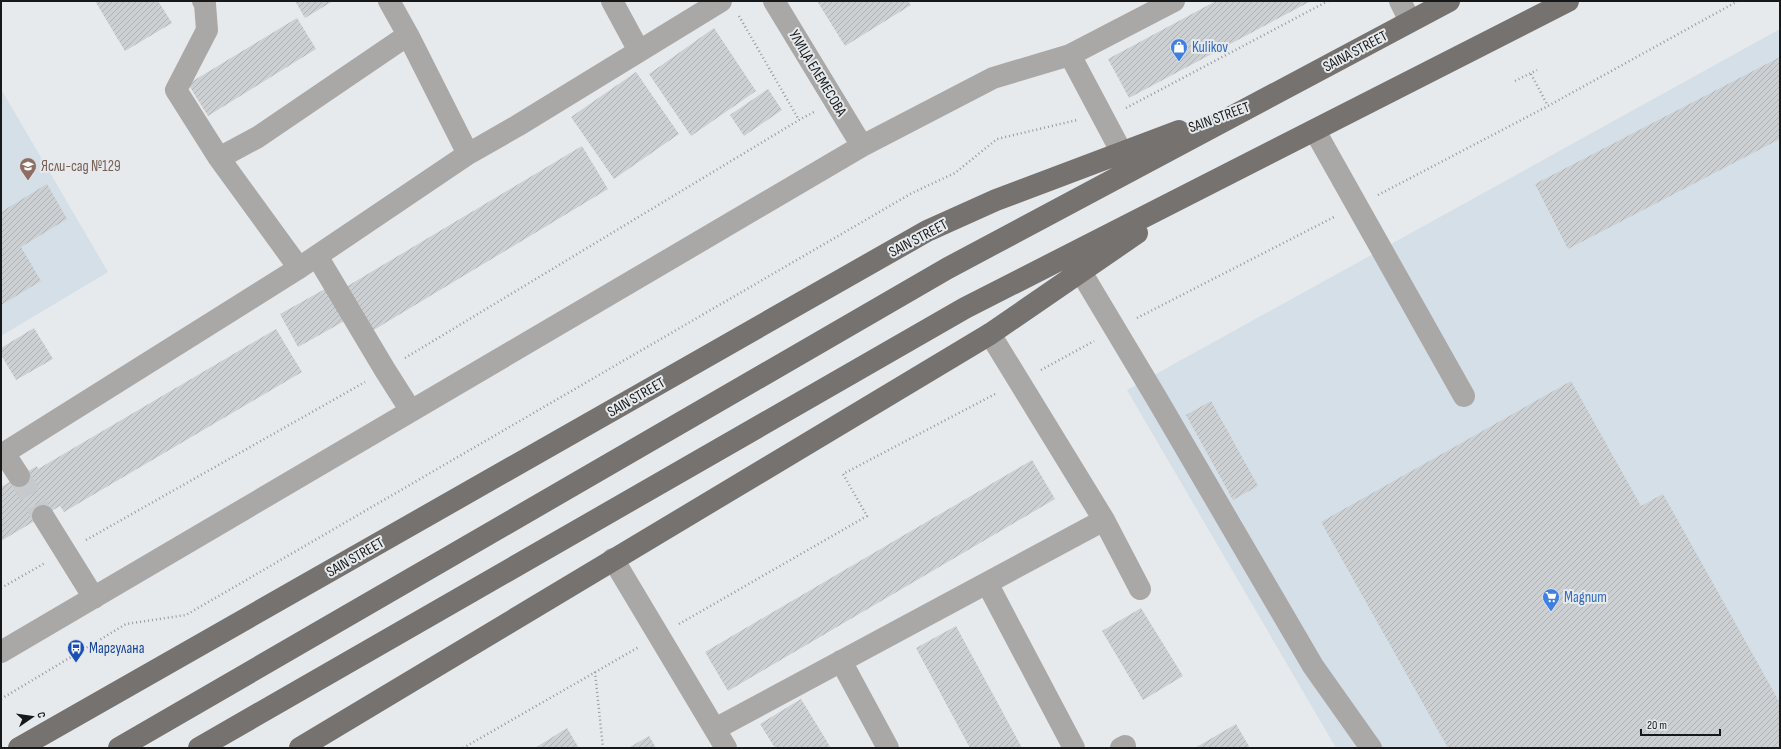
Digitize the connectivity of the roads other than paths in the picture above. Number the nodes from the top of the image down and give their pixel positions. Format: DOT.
graph roads {
  1 [pos="203,1"];
  2 [pos="389,1"];
  3 [pos="612,1"];
  4 [pos="721,1"];
  5 [pos="774,1"];
  6 [pos="1174,1"];
  7 [pos="1400,1"];
  8 [pos="1449,1"];
  9 [pos="1568,1"];
  10 [pos="1410,21"];
  11 [pos="408,35"];
  12 [pos="639,51"];
  13 [pos="1070,55"];
  14 [pos="1261,101"];
  15 [pos="1315,131"];
  16 [pos="862,146"];
  17 [pos="1122,153"];
  18 [pos="468,154"];
  19 [pos="219,158"];
  20 [pos="1205,186"];
  21 [pos="316,256"];
  22 [pos="299,268"];
  23 [pos="1081,272"];
  24 [pos="990,334"];
  25 [pos="1464,396"];
  26 [pos="411,411"];
  27 [pos="2,454"];
  28 [pos="19,476"];
  29 [pos="44,516"];
  30 [pos="1104,520"];
  31 [pos="613,559"];
  32 [pos="987,583"];
  33 [pos="1140,589"];
  34 [pos="94,598"];
  35 [pos="1,652"];
  36 [pos="841,661"];
  37 [pos="715,729"];
  38 [pos="20,748"];
  39 [pos="119,748"];
  40 [pos="199,748"];
  41 [pos="300,748"];
  42 [pos="726,748"];
  43 [pos="888,748"];
  44 [pos="1074,748"];
  45 [pos="1370,748"];
  1 -- 19 [label="street"];
  2 -- 11 [label="street"];
  3 -- 12 [label="street"];
  4 -- 12 [label="street"];
  5 -- 16 [label="street, УЛИЦА ЕЛЕМЕСОВА"];
  6 -- 13 [label="street"];
  7 -- 10 [label="street"];
  8 -- 10 [label="main road, SAINA STREET"];
  9 -- 15 [label="main road"];
  10 -- 14 [label="main road, SAINA STREET"];
  11 -- 18 [label="street"];
  11 -- 19 [label="street"];
  12 -- 18 [label="street"];
  13 -- 16 [label="street"];
  13 -- 17 [label="street"];
  14 -- 17 [label="main road, SAIN STREET"];
  14 -- 39 [label="main road, SAIN STREET"];
  15 -- 20 [label="main road"];
  15 -- 25 [label="street"];
  16 -- 26 [label="street"];
  17 -- 38 [label="main road, SAIN STREET"];
  18 -- 21 [label="street"];
  19 -- 22 [label="street"];
  20 -- 23 [label="main road"];
  20 -- 40 [label="main road"];
  21 -- 22 [label="street"];
  21 -- 26 [label="street"];
  22 -- 27 [label="street"];
  23 -- 24 [label="main road"];
  23 -- 45 [label="street"];
  24 -- 30 [label="street"];
  24 -- 31 [label="main road"];
  26 -- 34 [label="street"];
  27 -- 28 [label="street"];
  29 -- 34 [label="street"];
  30 -- 32 [label="street"];
  30 -- 33 [label="street"];
  31 -- 37 [label="street"];
  31 -- 41 [label="main road"];
  32 -- 36 [label="street"];
  32 -- 44 [label="street"];
  34 -- 35 [label="street"];
  36 -- 37 [label="street"];
  36 -- 43 [label="street"];
  37 -- 42 [label="street"];
}
